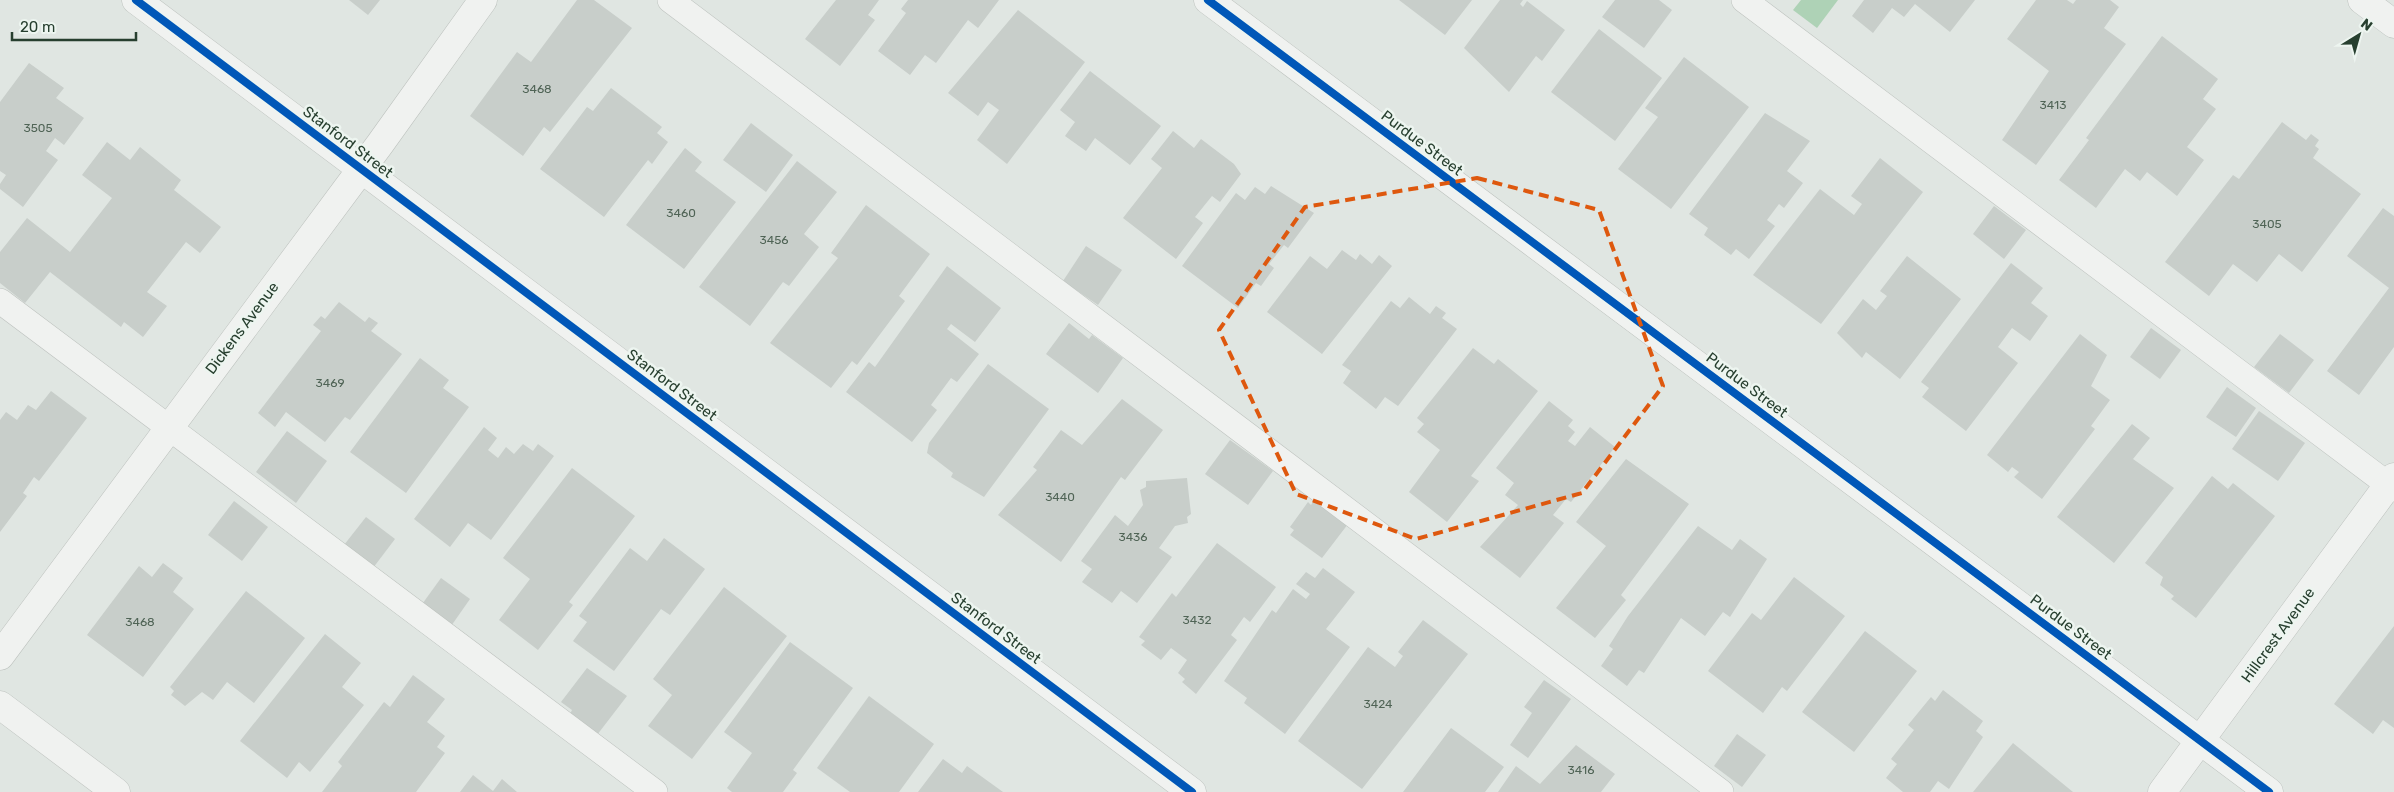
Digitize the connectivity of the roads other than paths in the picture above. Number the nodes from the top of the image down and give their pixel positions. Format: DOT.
graph roads {
  1 [pos="136,0"];
  2 [pos="483,0"];
  3 [pos="670,0"];
  4 [pos="1208,0"];
  5 [pos="1744,0"];
  6 [pos="2362,0"];
  7 [pos="2394,24"];
  8 [pos="361,169"];
  9 [pos="0,301"];
  10 [pos="169,427"];
  11 [pos="2392,484"];
  12 [pos="0,656"];
  13 [pos="0,705"];
  14 [pos="2200,740"];
  15 [pos="116,792"];
  16 [pos="655,792"];
  17 [pos="1192,792"];
  18 [pos="1721,792"];
  19 [pos="2162,792"];
  20 [pos="2268,792"];
  1 -- 8 [label="street, Stanford Street"];
  2 -- 8 [label="street, Dickens Avenue"];
  3 -- 18 [label="lane"];
  4 -- 14 [label="street, Purdue Street"];
  5 -- 11 [label="lane"];
  6 -- 7 [label="street"];
  8 -- 10 [label="street, Dickens Avenue"];
  8 -- 17 [label="street, Stanford Street"];
  9 -- 10 [label="lane"];
  10 -- 12 [label="street, Dickens Avenue"];
  10 -- 16 [label="lane"];
  11 -- 14 [label="street, Hillcrest Avenue"];
  13 -- 15 [label="street"];
  14 -- 19 [label="street, Hillcrest Avenue"];
  14 -- 20 [label="street, Purdue Street"];
}
